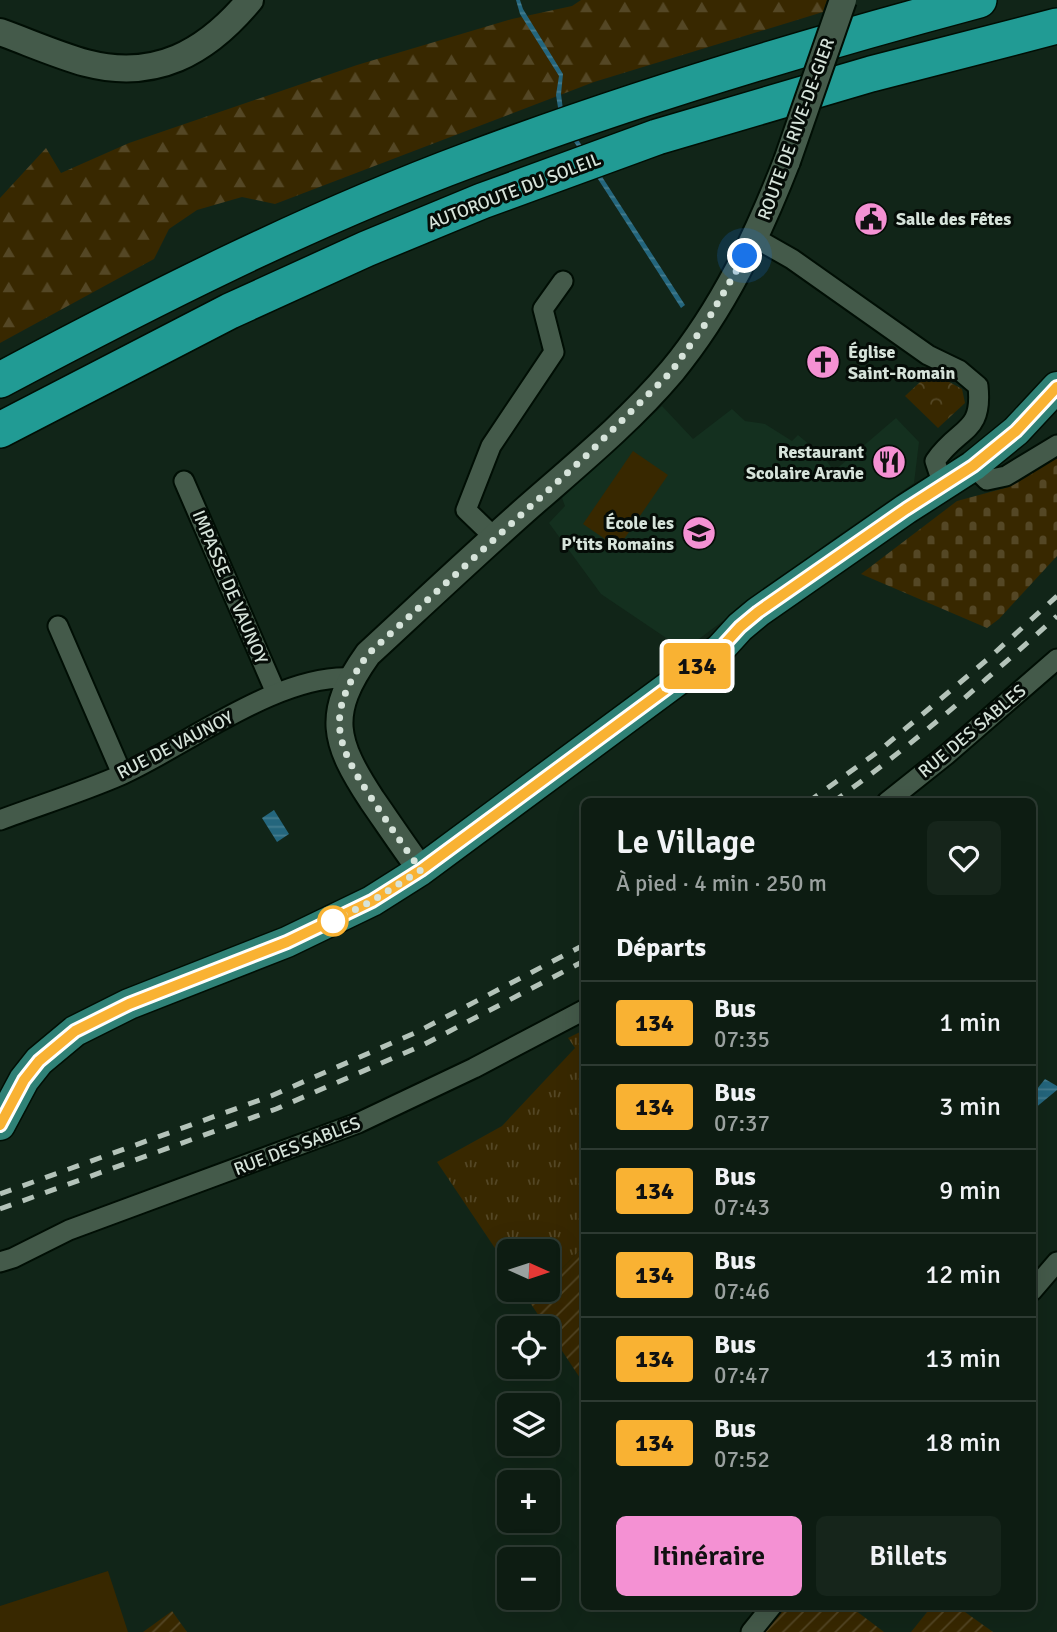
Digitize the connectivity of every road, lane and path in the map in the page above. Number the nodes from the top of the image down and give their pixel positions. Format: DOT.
graph roads {
  1 [pos="250,0"];
  2 [pos="844,0"];
  3 [pos="979,0"];
  4 [pos="1057,26"];
  5 [pos="0,32"];
  6 [pos="754,238"];
  7 [pos="563,281"];
  8 [pos="0,380"];
  9 [pos="1057,387"];
  10 [pos="0,430"];
  11 [pos="1057,445"];
  12 [pos="973,466"];
  13 [pos="184,481"];
  14 [pos="943,485"];
  15 [pos="495,537"];
  16 [pos="58,626"];
  17 [pos="1057,659"];
  18 [pos="351,678"];
  19 [pos="276,693"];
  20 [pos="122,774"];
  21 [pos="892,798"];
  22 [pos="0,820"];
  23 [pos="421,870"];
  24 [pos="581,1012"];
  25 [pos="0,1125"];
  26 [pos="0,1262"];
  27 [pos="1057,1262"];
  28 [pos="1036,1286"];
  29 [pos="769,1610"];
  30 [pos="751,1632"];
  1 -- 5 [label="main road"];
  2 -- 6 [label="main road, ROUTE DE RIVE-DE-GIER, bridge"];
  3 -- 8 [label="highway"];
  4 -- 10 [label="highway, AUTOROUTE DU SOLEIL"];
  6 -- 14 [label="street"];
  6 -- 15 [label="main road, ROUTE DE RIVE-DE-GIER"];
  7 -- 15 [label="street"];
  9 -- 12 [label="main road"];
  11 -- 12 [label="street"];
  12 -- 14 [label="main road"];
  13 -- 19 [label="street, IMPASSE DE VAUNOY"];
  14 -- 23 [label="main road"];
  15 -- 18 [label="main road, ROUTE DE RIVE-DE-GIER"];
  16 -- 20 [label="street"];
  17 -- 21 [label="street, RUE DES SABLES"];
  18 -- 19 [label="street, RUE DE VAUNOY"];
  18 -- 23 [label="main road, ROUTE DE RIVE-DE-GIER"];
  19 -- 20 [label="street, RUE DE VAUNOY"];
  20 -- 22 [label="street, RUE DE VAUNOY"];
  23 -- 25 [label="main road"];
  24 -- 26 [label="street, RUE DES SABLES"];
  27 -- 28 [label="street"];
  29 -- 30 [label="street"];
}
